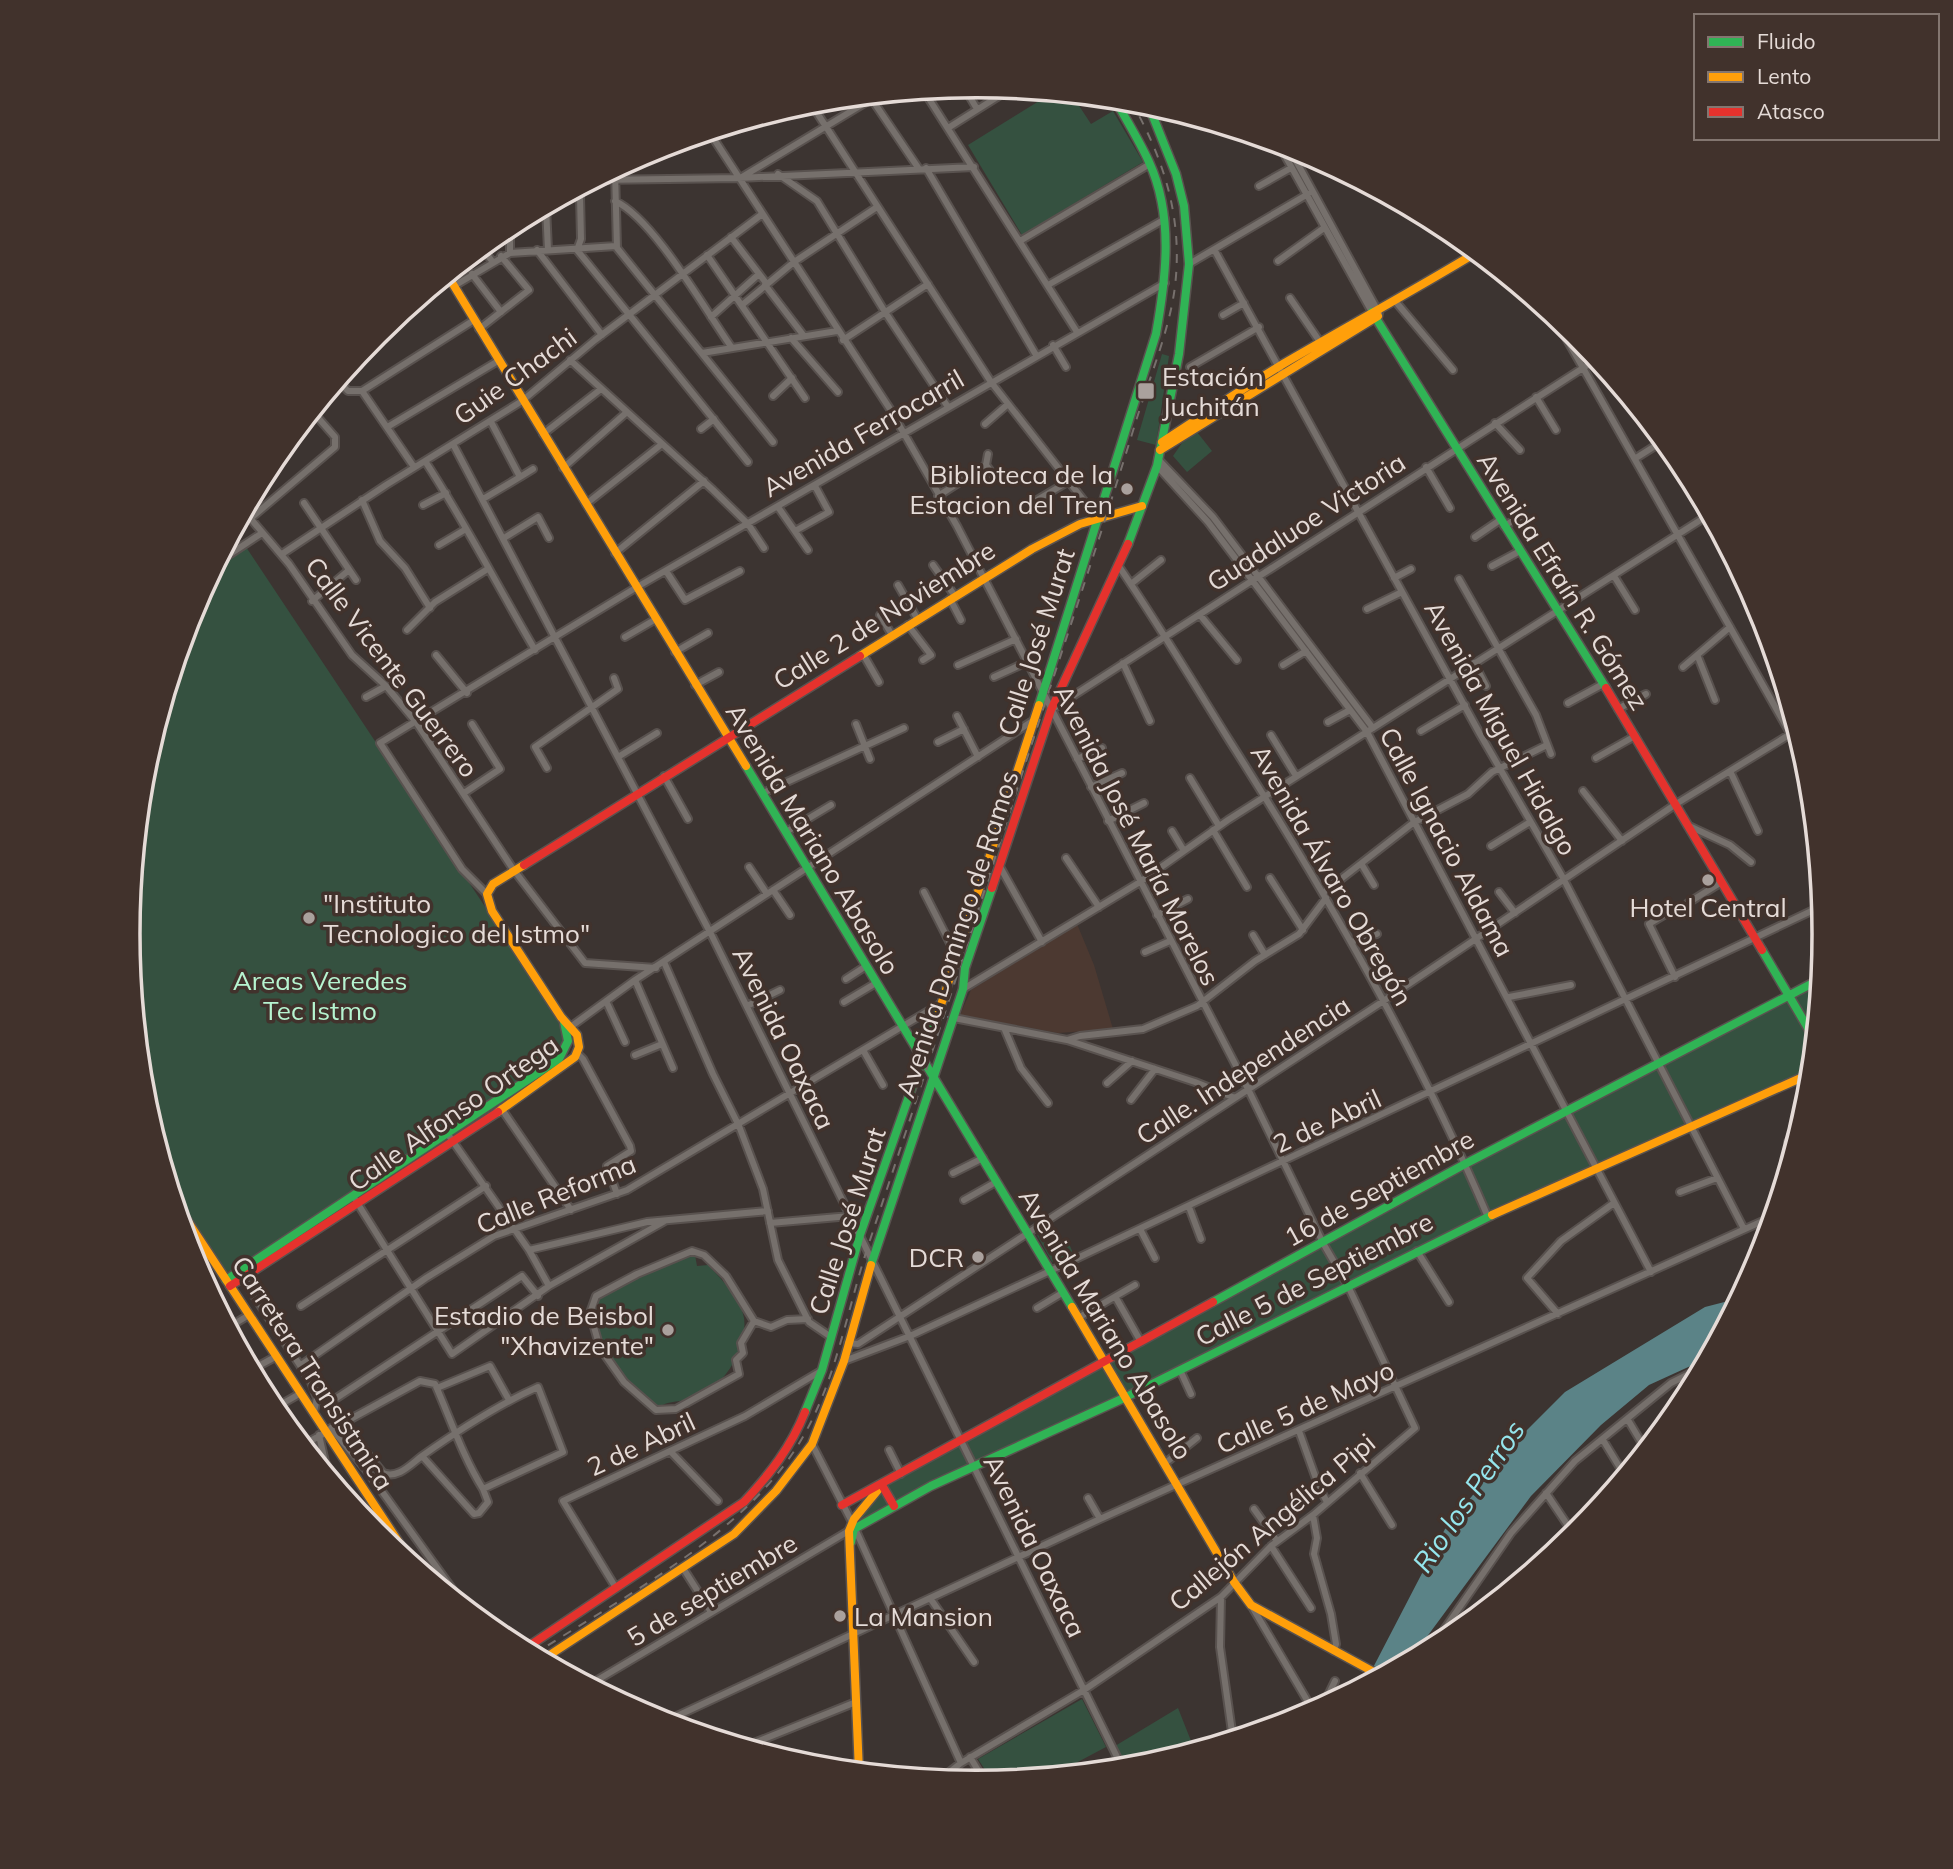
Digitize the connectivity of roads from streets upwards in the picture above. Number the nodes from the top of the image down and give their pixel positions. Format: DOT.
graph roads {
  1 [pos="971,98"];
  2 [pos="994,99"];
  3 [pos="930,100"];
  4 [pos="879,104"];
  5 [pos="857,107"];
  6 [pos="977,109"];
  7 [pos="1121,111"];
  8 [pos="817,113"];
  9 [pos="1153,117"];
  10 [pos="824,126"];
  11 [pos="948,128"];
  12 [pos="715,140"];
  13 [pos="1286,158"];
  14 [pos="1297,162"];
  15 [pos="1150,164"];
  16 [pos="974,167"];
  17 [pos="1291,167"];
  18 [pos="922,169"];
  19 [pos="855,171"];
  20 [pos="778,174"];
  21 [pos="739,178"];
  22 [pos="618,179"];
  23 [pos="614,181"];
  24 [pos="1259,186"];
  25 [pos="1313,191"];
  26 [pos="1305,195"];
  27 [pos="580,198"];
  28 [pos="615,201"];
  29 [pos="877,207"];
  30 [pos="761,215"];
  31 [pos="546,217"];
  32 [pos="1165,219"];
  33 [pos="1324,228"];
  34 [pos="838,233"];
  35 [pos="731,237"];
  36 [pos="510,240"];
  37 [pos="1020,241"];
  38 [pos="616,246"];
  39 [pos="537,250"];
  40 [pos="548,250"];
  41 [pos="578,250"];
  42 [pos="1215,251"];
  43 [pos="510,253"];
  44 [pos="708,255"];
  45 [pos="488,256"];
  46 [pos="500,256"];
  47 [pos="1468,258"];
  48 [pos="492,261"];
  49 [pos="1278,261"];
  50 [pos="794,262"];
  51 [pos="1189,264"];
  52 [pos="472,274"];
  53 [pos="683,274"];
  54 [pos="759,274"];
  55 [pos="452,283"];
  56 [pos="1165,283"];
  57 [pos="766,284"];
  58 [pos="928,284"];
  59 [pos="1048,285"];
  60 [pos="454,286"];
  61 [pos="655,295"];
  62 [pos="735,297"];
  63 [pos="1290,298"];
  64 [pos="1396,302"];
  65 [pos="1244,303"];
  66 [pos="742,305"];
  67 [pos="501,312"];
  68 [pos="885,312"];
  69 [pos="1376,313"];
  70 [pos="629,314"];
  71 [pos="1223,315"];
  72 [pos="711,317"];
  73 [pos="474,320"];
  74 [pos="1259,327"];
  75 [pos="479,329"];
  76 [pos="837,331"];
  77 [pos="1077,332"];
  78 [pos="602,335"];
  79 [pos="804,336"];
  80 [pos="791,338"];
  81 [pos="843,340"];
  82 [pos="1320,342"];
  83 [pos="768,343"];
  84 [pos="1053,345"];
  85 [pos="1570,345"];
  86 [pos="732,348"];
  87 [pos="702,353"];
  88 [pos="1035,355"];
  89 [pos="570,360"];
  90 [pos="498,361"];
  91 [pos="1588,365"];
  92 [pos="1066,367"];
  93 [pos="1189,367"];
  94 [pos="1583,368"];
  95 [pos="1281,370"];
  96 [pos="1453,370"];
  97 [pos="792,378"];
  98 [pos="991,382"];
  99 [pos="344,387"];
  100 [pos="601,389"];
  101 [pos="362,391"];
  102 [pos="838,392"];
  103 [pos="773,396"];
  104 [pos="1536,397"];
  105 [pos="805,398"];
  106 [pos="522,401"];
  107 [pos="1008,404"];
  108 [pos="948,407"];
  109 [pos="627,412"];
  110 [pos="319,418"];
  111 [pos="714,419"];
  112 [pos="491,422"];
  113 [pos="1494,423"];
  114 [pos="985,424"];
  115 [pos="388,426"];
  116 [pos="1164,427"];
  117 [pos="701,429"];
  118 [pos="1556,430"];
  119 [pos="904,432"];
  120 [pos="543,435"];
  121 [pos="1178,435"];
  122 [pos="773,442"];
  123 [pos="453,444"];
  124 [pos="662,444"];
  125 [pos="1655,446"];
  126 [pos="1456,447"];
  127 [pos="1520,450"];
  128 [pos="988,454"];
  129 [pos="1159,454"];
  130 [pos="1636,458"];
  131 [pos="425,461"];
  132 [pos="748,462"];
  133 [pos="986,465"];
  134 [pos="414,467"];
  135 [pos="1426,467"];
  136 [pos="564,468"];
  137 [pos="533,469"];
  138 [pos="994,476"];
  139 [pos="520,477"];
  140 [pos="704,481"];
  141 [pos="1069,481"];
  142 [pos="815,485"];
  143 [pos="446,493"];
  144 [pos="938,496"];
  145 [pos="483,499"];
  146 [pos="362,500"];
  147 [pos="304,503"];
  148 [pos="1032,503"];
  149 [pos="423,505"];
  150 [pos="586,505"];
  151 [pos="1142,506"];
  152 [pos="778,507"];
  153 [pos="1450,508"];
  154 [pos="1358,512"];
  155 [pos="1523,516"];
  156 [pos="251,518"];
  157 [pos="1703,519"];
  158 [pos="1099,520"];
  159 [pos="1502,523"];
  160 [pos="748,524"];
  161 [pos="321,528"];
  162 [pos="466,529"];
  163 [pos="795,531"];
  164 [pos="262,533"];
  165 [pos="1679,535"];
  166 [pos="1475,537"];
  167 [pos="504,538"];
  168 [pos="550,538"];
  169 [pos="439,545"];
  170 [pos="764,548"];
  171 [pos="808,550"];
  172 [pos="1520,551"];
  173 [pos="233,552"];
  174 [pos="615,553"];
  175 [pos="282,554"];
  176 [pos="1161,560"];
  177 [pos="933,565"];
  178 [pos="1118,565"];
  179 [pos="1492,566"];
  180 [pos="1411,569"];
  181 [pos="349,570"];
  182 [pos="486,570"];
  183 [pos="666,571"];
  184 [pos="740,571"];
  185 [pos="1614,576"];
  186 [pos="984,578"];
  187 [pos="1394,578"];
  188 [pos="1254,579"];
  189 [pos="1459,579"];
  190 [pos="356,580"];
  191 [pos="1131,584"];
  192 [pos="898,585"];
  193 [pos="637,587"];
  194 [pos="1402,592"];
  195 [pos="953,598"];
  196 [pos="312,601"];
  197 [pos="430,608"];
  198 [pos="1367,609"];
  199 [pos="1635,610"];
  200 [pos="1558,612"];
  201 [pos="880,615"];
  202 [pos="1200,615"];
  203 [pos="656,619"];
  204 [pos="918,620"];
  205 [pos="961,620"];
  206 [pos="908,625"];
  207 [pos="1730,627"];
  208 [pos="408,630"];
  209 [pos="708,633"];
  210 [pos="892,635"];
  211 [pos="557,637"];
  212 [pos="625,637"];
  213 [pos="1166,637"];
  214 [pos="1016,639"];
  215 [pos="1498,648"];
  216 [pos="535,650"];
  217 [pos="675,652"];
  218 [pos="1310,653"];
  219 [pos="436,654"];
  220 [pos="863,654"];
  221 [pos="1698,657"];
  222 [pos="923,660"];
  223 [pos="1237,660"];
  224 [pos="1027,662"];
  225 [pos="1123,663"];
  226 [pos="1474,663"];
  227 [pos="958,665"];
  228 [pos="1283,665"];
  229 [pos="1683,667"];
  230 [pos="719,671"];
  231 [pos="994,677"];
  232 [pos="614,678"];
  233 [pos="1450,679"];
  234 [pos="879,682"];
  235 [pos="1603,684"];
  236 [pos="695,685"];
  237 [pos="386,686"];
  238 [pos="1486,686"];
  239 [pos="1041,692"];
  240 [pos="467,693"];
  241 [pos="1646,694"];
  242 [pos="366,697"];
  243 [pos="1715,700"];
  244 [pos="1568,703"];
  245 [pos="592,704"];
  246 [pos="1465,705"];
  247 [pos="1618,709"];
  248 [pos="1051,710"];
  249 [pos="1350,710"];
  250 [pos="1783,713"];
  251 [pos="957,716"];
  252 [pos="1150,721"];
  253 [pos="416,722"];
  254 [pos="1031,722"];
  255 [pos="1328,722"];
  256 [pos="472,724"];
  257 [pos="856,724"];
  258 [pos="904,728"];
  259 [pos="964,729"];
  260 [pos="1370,730"];
  261 [pos="1421,731"];
  262 [pos="657,733"];
  263 [pos="1270,735"];
  264 [pos="1788,735"];
  265 [pos="1634,736"];
  266 [pos="728,737"];
  267 [pos="938,742"];
  268 [pos="1547,745"];
  269 [pos="864,746"];
  270 [pos="1101,748"];
  271 [pos="1551,754"];
  272 [pos="618,757"];
  273 [pos="978,757"];
  274 [pos="1596,758"];
  275 [pos="870,759"];
  276 [pos="1077,759"];
  277 [pos="547,768"];
  278 [pos="1499,768"];
  279 [pos="1730,771"];
  280 [pos="1122,773"];
  281 [pos="664,776"];
  282 [pos="1296,776"];
  283 [pos="1190,778"];
  284 [pos="1091,787"];
  285 [pos="1583,791"];
  286 [pos="464,793"];
  287 [pos="636,793"];
  288 [pos="763,793"];
  289 [pos="1266,796"];
  290 [pos="1144,803"];
  291 [pos="1676,804"];
  292 [pos="831,805"];
  293 [pos="688,819"];
  294 [pos="1108,821"];
  295 [pos="1530,822"];
  296 [pos="1413,823"];
  297 [pos="1687,826"];
  298 [pos="1216,828"];
  299 [pos="1172,831"];
  300 [pos="1758,831"];
  301 [pos="786,832"];
  302 [pos="1622,841"];
  303 [pos="1491,846"];
  304 [pos="1184,850"];
  305 [pos="1066,858"];
  306 [pos="1751,862"];
  307 [pos="999,865"];
  308 [pos="1362,865"];
  309 [pos="748,867"];
  310 [pos="807,868"];
  311 [pos="513,869"];
  312 [pos="1270,878"];
  313 [pos="1564,880"];
  314 [pos="1140,882"];
  315 [pos="1720,883"];
  316 [pos="1374,885"];
  317 [pos="1247,887"];
  318 [pos="770,892"];
  319 [pos="924,892"];
  320 [pos="1499,892"];
  321 [pos="487,894"];
  322 [pos="1325,896"];
  323 [pos="1188,899"];
  324 [pos="1688,903"];
  325 [pos="1099,907"];
  326 [pos="1812,911"];
  327 [pos="1515,913"];
  328 [pos="790,915"];
  329 [pos="1157,915"];
  330 [pos="1664,915"];
  331 [pos="1303,930"];
  332 [pos="711,934"];
  333 [pos="1377,934"];
  334 [pos="1253,935"];
  335 [pos="1477,939"];
  336 [pos="1754,940"];
  337 [pos="1170,941"];
  338 [pos="1042,942"];
  339 [pos="1351,942"];
  340 [pos="1145,952"];
  341 [pos="956,955"];
  342 [pos="1265,955"];
  343 [pos="664,962"];
  344 [pos="866,966"];
  345 [pos="656,968"];
  346 [pos="1675,977"];
  347 [pos="846,979"];
  348 [pos="635,980"];
  349 [pos="876,982"];
  350 [pos="1571,985"];
  351 [pos="1811,985"];
  352 [pos="963,989"];
  353 [pos="780,990"];
  354 [pos="1790,995"];
  355 [pos="1509,998"];
  356 [pos="1626,1000"];
  357 [pos="606,1001"];
  358 [pos="1382,1002"];
  359 [pos="844,1003"];
  360 [pos="1201,1003"];
  361 [pos="940,1004"];
  362 [pos="747,1006"];
  363 [pos="954,1018"];
  364 [pos="902,1026"];
  365 [pos="1808,1027"];
  366 [pos="570,1028"];
  367 [pos="1005,1030"];
  368 [pos="1067,1040"];
  369 [pos="625,1042"];
  370 [pos="662,1044"];
  371 [pos="1533,1045"];
  372 [pos="863,1049"];
  373 [pos="577,1053"];
  374 [pos="635,1055"];
  375 [pos="922,1058"];
  376 [pos="1132,1061"];
  377 [pos="1657,1063"];
  378 [pos="673,1068"];
  379 [pos="1155,1069"];
  380 [pos="1800,1078"];
  381 [pos="934,1079"];
  382 [pos="1107,1083"];
  383 [pos="883,1085"];
  384 [pos="1248,1089"];
  385 [pos="1433,1092"];
  386 [pos="792,1094"];
  387 [pos="1235,1098"];
  388 [pos="497,1100"];
  389 [pos="1131,1100"];
  390 [pos="1048,1103"];
  391 [pos="502,1110"];
  392 [pos="1566,1110"];
  393 [pos="739,1126"];
  394 [pos="1690,1127"];
  395 [pos="447,1133"];
  396 [pos="454,1143"];
  397 [pos="983,1158"];
  398 [pos="1284,1162"];
  399 [pos="1465,1164"];
  400 [pos="1596,1169"];
  401 [pos="953,1173"];
  402 [pos="1717,1178"];
  403 [pos="996,1182"];
  404 [pos="486,1186"];
  405 [pos="1680,1192"];
  406 [pos="617,1194"];
  407 [pos="353,1196"];
  408 [pos="964,1200"];
  409 [pos="1614,1203"];
  410 [pos="358,1206"];
  411 [pos="1189,1207"];
  412 [pos="571,1210"];
  413 [pos="768,1211"];
  414 [pos="850,1216"];
  415 [pos="1488,1217"];
  416 [pos="665,1221"];
  417 [pos="1762,1221"];
  418 [pos="770,1223"];
  419 [pos="1140,1229"];
  420 [pos="1744,1229"];
  421 [pos="516,1230"];
  422 [pos="1029,1233"];
  423 [pos="196,1234"];
  424 [pos="860,1235"];
  425 [pos="1202,1239"];
  426 [pos="1323,1243"];
  427 [pos="384,1250"];
  428 [pos="529,1250"];
  429 [pos="1417,1251"];
  430 [pos="1155,1258"];
  431 [pos="873,1260"];
  432 [pos="1050,1271"];
  433 [pos="1651,1272"];
  434 [pos="243,1279"];
  435 [pos="228,1283"];
  436 [pos="1135,1285"];
  437 [pos="550,1286"];
  438 [pos="1348,1286"];
  439 [pos="410,1290"];
  440 [pos="1062,1293"];
  441 [pos="538,1296"];
  442 [pos="1116,1298"];
  443 [pos="1449,1302"];
  444 [pos="301,1306"];
  445 [pos="1037,1308"];
  446 [pos="1558,1314"];
  447 [pos="249,1315"];
  448 [pos="900,1316"];
  449 [pos="1078,1318"];
  450 [pos="808,1319"];
  451 [pos="754,1321"];
  452 [pos="236,1323"];
  453 [pos="438,1333"];
  454 [pos="910,1336"];
  455 [pos="831,1337"];
  456 [pos="1141,1342"];
  457 [pos="848,1343"];
  458 [pos="276,1356"];
  459 [pos="844,1361"];
  460 [pos="1103,1362"];
  461 [pos="260,1365"];
  462 [pos="301,1365"];
  463 [pos="822,1370"];
  464 [pos="1180,1370"];
  465 [pos="1687,1376"];
  466 [pos="437,1388"];
  467 [pos="1396,1388"];
  468 [pos="301,1393"];
  469 [pos="1191,1394"];
  470 [pos="1124,1398"];
  471 [pos="509,1400"];
  472 [pos="332,1401"];
  473 [pos="284,1403"];
  474 [pos="314,1412"];
  475 [pos="1628,1420"];
  476 [pos="342,1422"];
  477 [pos="1415,1428"];
  478 [pos="325,1431"];
  479 [pos="456,1432"];
  480 [pos="1299,1432"];
  481 [pos="1197,1438"];
  482 [pos="310,1440"];
  483 [pos="962,1440"];
  484 [pos="1603,1440"];
  485 [pos="1641,1442"];
  486 [pos="812,1444"];
  487 [pos="889,1450"];
  488 [pos="671,1452"];
  489 [pos="422,1456"];
  490 [pos="324,1457"];
  491 [pos="1164,1464"];
  492 [pos="975,1467"];
  493 [pos="1620,1468"];
  494 [pos="1360,1473"];
  495 [pos="901,1474"];
  496 [pos="882,1485"];
  497 [pos="1176,1485"];
  498 [pos="483,1489"];
  499 [pos="1546,1493"];
  500 [pos="1088,1498"];
  501 [pos="718,1501"];
  502 [pos="1327,1502"];
  503 [pos="842,1505"];
  504 [pos="894,1506"];
  505 [pos="1254,1509"];
  506 [pos="1313,1515"];
  507 [pos="1100,1519"];
  508 [pos="1392,1525"];
  509 [pos="1568,1526"];
  510 [pos="852,1527"];
  511 [pos="392,1533"];
  512 [pos="1274,1544"];
  513 [pos="1021,1556"];
  514 [pos="683,1569"];
  515 [pos="446,1581"];
  516 [pos="1234,1582"];
  517 [pos="616,1588"];
  518 [pos="1221,1597"];
  519 [pos="929,1598"];
  520 [pos="1251,1605"];
  521 [pos="1311,1608"];
  522 [pos="711,1612"];
  523 [pos="892,1615"];
  524 [pos="1447,1626"];
  525 [pos="852,1633"];
  526 [pos="533,1643"];
  527 [pos="1334,1651"];
  528 [pos="551,1654"];
  529 [pos="974,1662"];
  530 [pos="1372,1671"];
  531 [pos="597,1680"];
  532 [pos="1335,1681"];
  533 [pos="1084,1690"];
  534 [pos="1330,1692"];
  535 [pos="856,1702"];
  536 [pos="1308,1702"];
  537 [pos="679,1716"];
  538 [pos="1231,1731"];
  539 [pos="757,1741"];
  540 [pos="970,1757"];
  541 [pos="1118,1759"];
  542 [pos="859,1763"];
  543 [pos="961,1763"];
  544 [pos="952,1770"];
  545 [pos="978,1771"];
  1 -- 6 [label="street"];
  2 -- 6 [label="street"];
  3 -- 11 [label="street"];
  4 -- 18 [label="street"];
  5 -- 10 [label="street"];
  6 -- 11 [label="street"];
  7 -- 15 [label="street"];
  8 -- 10 [label="street"];
  9 -- 51 [label="street, Avenida Domingo de Ramos"];
  10 -- 19 [label="street"];
  10 -- 21 [label="street"];
  11 -- 16 [label="street"];
  12 -- 21 [label="street, Avenida José María Morelos"];
  13 -- 17 [label="street, Avenida Efraín R. Gómez"];
  14 -- 25 [label="street, Avenida Efraín R. Gómez"];
  15 -- 32 [label="street"];
  15 -- 37 [label="street"];
  16 -- 18 [label="street"];
  16 -- 37 [label="street"];
  17 -- 24 [label="street"];
  17 -- 26 [label="street, Avenida Efraín R. Gómez"];
  18 -- 19 [label="street"];
  18 -- 88 [label="street"];
  19 -- 20 [label="street"];
  19 -- 29 [label="street"];
  20 -- 21 [label="street"];
  20 -- 34 [label="street"];
  21 -- 22 [label="street"];
  21 -- 30 [label="street, Avenida José María Morelos"];
  23 -- 28 [label="street"];
  25 -- 26 [label="street"];
  25 -- 69 [label="street, Avenida Efraín R. Gómez"];
  26 -- 33 [label="street, Avenida Efraín R. Gómez"];
  26 -- 42 [label="street"];
  27 -- 41 [label="street"];
  28 -- 38 [label="street"];
  28 -- 53 [label="street"];
  29 -- 34 [label="street"];
  29 -- 58 [label="street"];
  30 -- 35 [label="street, Guie Chachi"];
  30 -- 50 [label="street, Avenida José María Morelos"];
  31 -- 40 [label="street"];
  32 -- 56 [label="street"];
  32 -- 59 [label="street"];
  33 -- 49 [label="street"];
  33 -- 69 [label="street, Avenida Efraín R. Gómez"];
  34 -- 50 [label="street"];
  34 -- 68 [label="street"];
  35 -- 44 [label="street, Guie Chachi"];
  35 -- 54 [label="street"];
  36 -- 43 [label="street"];
  37 -- 59 [label="street"];
  38 -- 41 [label="street"];
  38 -- 61 [label="street"];
  39 -- 40 [label="street"];
  39 -- 43 [label="street"];
  39 -- 78 [label="street"];
  40 -- 41 [label="street"];
  41 -- 70 [label="street"];
  42 -- 51 [label="street"];
  42 -- 65 [label="street, Avenida Miguel Hidalgo"];
  43 -- 46 [label="street"];
  44 -- 53 [label="street, Guie Chachi"];
  44 -- 62 [label="street"];
  45 -- 48 [label="street"];
  46 -- 48 [label="street"];
  46 -- 67 [label="street"];
  47 -- 64 [label="street"];
  48 -- 52 [label="street"];
  50 -- 57 [label="street"];
  50 -- 76 [label="street, Avenida José María Morelos"];
  51 -- 116 [label="street, Avenida Domingo de Ramos"];
  52 -- 60 [label="street"];
  52 -- 67 [label="street"];
  53 -- 61 [label="street, Guie Chachi"];
  53 -- 72 [label="street"];
  54 -- 57 [label="street"];
  54 -- 62 [label="street"];
  55 -- 60 [label="street, Avenida Mariano Abasolo"];
  56 -- 77 [label="street, Avenida Ferrocarril"];
  56 -- 158 [label="street, Calle José Murat"];
  57 -- 66 [label="street"];
  57 -- 79 [label="street"];
  58 -- 68 [label="street"];
  58 -- 98 [label="street"];
  59 -- 77 [label="street"];
  60 -- 73 [label="street, Avenida Mariano Abasolo"];
  61 -- 70 [label="street, Guie Chachi"];
  61 -- 87 [label="street"];
  62 -- 66 [label="street"];
  62 -- 72 [label="street"];
  63 -- 82 [label="street"];
  64 -- 69 [label="street"];
  64 -- 96 [label="street"];
  65 -- 71 [label="street"];
  65 -- 74 [label="street, Avenida Miguel Hidalgo"];
  66 -- 83 [label="street"];
  67 -- 75 [label="street"];
  68 -- 81 [label="street"];
  68 -- 108 [label="street"];
  69 -- 82 [label="street"];
  69 -- 95 [label="street"];
  69 -- 126 [label="street, Avenida Efraín R. Gómez"];
  70 -- 78 [label="street, Guie Chachi"];
  70 -- 111 [label="street"];
  72 -- 86 [label="street"];
  73 -- 75 [label="street, Avenida Mariano Abasolo"];
  73 -- 101 [label="street"];
  74 -- 93 [label="street"];
  74 -- 95 [label="street, Avenida Miguel Hidalgo"];
  75 -- 90 [label="street, Avenida Mariano Abasolo"];
  76 -- 79 [label="street"];
  76 -- 81 [label="street, Avenida José María Morelos"];
  77 -- 84 [label="street, Avenida Ferrocarril"];
  78 -- 89 [label="street, Guie Chachi"];
  79 -- 80 [label="street"];
  80 -- 83 [label="street"];
  80 -- 102 [label="street"];
  81 -- 119 [label="street, Avenida José María Morelos"];
  82 -- 95 [label="street"];
  83 -- 86 [label="street"];
  83 -- 97 [label="street"];
  84 -- 88 [label="street, Avenida Ferrocarril"];
  84 -- 92 [label="street"];
  85 -- 94 [label="street"];
  86 -- 87 [label="street"];
  87 -- 122 [label="street"];
  88 -- 98 [label="street, Avenida Ferrocarril"];
  89 -- 100 [label="street"];
  89 -- 106 [label="street, Guie Chachi"];
  90 -- 106 [label="street, Avenida Mariano Abasolo"];
  90 -- 115 [label="street"];
  91 -- 94 [label="street, Guadaluoe Victoria"];
  94 -- 104 [label="street, Guadaluoe Victoria"];
  94 -- 130 [label="street"];
  95 -- 121 [label="street"];
  95 -- 154 [label="street, Avenida Miguel Hidalgo"];
  97 -- 103 [label="street"];
  97 -- 105 [label="street"];
  98 -- 107 [label="street"];
  98 -- 108 [label="street, Avenida Ferrocarril"];
  99 -- 101 [label="street"];
  100 -- 109 [label="street"];
  100 -- 120 [label="street"];
  101 -- 115 [label="street"];
  104 -- 113 [label="street, Guadaluoe Victoria"];
  104 -- 118 [label="street"];
  106 -- 112 [label="street, Guie Chachi"];
  106 -- 120 [label="street, Avenida Mariano Abasolo"];
  107 -- 114 [label="street"];
  107 -- 141 [label="street"];
  108 -- 119 [label="street, Avenida Ferrocarril"];
  109 -- 124 [label="street"];
  109 -- 136 [label="street"];
  110 -- 156 [label="street"];
  111 -- 117 [label="street"];
  111 -- 132 [label="street"];
  112 -- 123 [label="street, Guie Chachi"];
  112 -- 139 [label="street"];
  113 -- 126 [label="street, Guadaluoe Victoria"];
  113 -- 127 [label="street"];
  115 -- 134 [label="street"];
  116 -- 121 [label="street"];
  116 -- 129 [label="street, Avenida Domingo de Ramos"];
  119 -- 142 [label="street, Avenida Ferrocarril"];
  119 -- 144 [label="street, Avenida José María Morelos"];
  120 -- 136 [label="street, Avenida Mariano Abasolo"];
  121 -- 129 [label="street"];
  123 -- 131 [label="street, Guie Chachi"];
  123 -- 145 [label="street, Avenida Oaxaca"];
  124 -- 140 [label="street"];
  124 -- 150 [label="street"];
  125 -- 130 [label="street"];
  126 -- 135 [label="street, Guadaluoe Victoria"];
  126 -- 159 [label="street, Avenida Efraín R. Gómez"];
  128 -- 133 [label="street"];
  129 -- 151 [label="street, Avenida Domingo de Ramos"];
  129 -- 188 [label="street, Calle Ignacio Aldama"];
  130 -- 165 [label="street"];
  131 -- 134 [label="street, Guie Chachi"];
  131 -- 143 [label="street"];
  133 -- 138 [label="street"];
  133 -- 144 [label="street"];
  134 -- 146 [label="street, Guie Chachi"];
  135 -- 153 [label="street"];
  135 -- 154 [label="street, Guadaluoe Victoria"];
  136 -- 150 [label="street, Avenida Mariano Abasolo"];
  137 -- 139 [label="street"];
  139 -- 145 [label="street"];
  140 -- 160 [label="street"];
  140 -- 174 [label="street"];
  141 -- 148 [label="street"];
  141 -- 158 [label="street"];
  142 -- 152 [label="street, Avenida Ferrocarril"];
  142 -- 163 [label="street"];
  143 -- 149 [label="street"];
  143 -- 162 [label="street"];
  144 -- 186 [label="street, Avenida José María Morelos"];
  145 -- 167 [label="street, Avenida Oaxaca"];
  146 -- 161 [label="street, Guie Chachi"];
  146 -- 197 [label="street"];
  147 -- 161 [label="street"];
  150 -- 174 [label="street, Avenida Mariano Abasolo"];
  151 -- 158 [label="street"];
  151 -- 178 [label="street, Avenida Domingo de Ramos"];
  152 -- 160 [label="street, Avenida Ferrocarril"];
  152 -- 163 [label="street"];
  154 -- 187 [label="street, Avenida Miguel Hidalgo"];
  154 -- 188 [label="street, Guadaluoe Victoria"];
  155 -- 159 [label="street"];
  156 -- 164 [label="street, Calle Vicente Guerrero"];
  157 -- 165 [label="street"];
  158 -- 186 [label="street, Calle 2 de Noviembre"];
  158 -- 239 [label="street, Calle José Murat"];
  159 -- 166 [label="street"];
  159 -- 172 [label="street, Avenida Efraín R. Gómez"];
  160 -- 170 [label="street"];
  160 -- 183 [label="street, Avenida Ferrocarril"];
  161 -- 175 [label="street, Guie Chachi"];
  161 -- 181 [label="street"];
  162 -- 169 [label="street"];
  162 -- 182 [label="street"];
  163 -- 171 [label="street"];
  164 -- 173 [label="street"];
  164 -- 175 [label="street, Calle Vicente Guerrero"];
  165 -- 185 [label="street"];
  165 -- 207 [label="street"];
  167 -- 168 [label="street"];
  167 -- 211 [label="street, Avenida Oaxaca"];
  172 -- 179 [label="street"];
  172 -- 200 [label="street, Avenida Efraín R. Gómez"];
  174 -- 193 [label="street, Avenida Mariano Abasolo"];
  175 -- 196 [label="street, Calle Vicente Guerrero"];
  176 -- 191 [label="street"];
  177 -- 195 [label="street"];
  178 -- 191 [label="street, Avenida Álvaro Obregón"];
  178 -- 248 [label="street, Avenida Domingo de Ramos"];
  180 -- 187 [label="street"];
  181 -- 190 [label="street"];
  181 -- 196 [label="street"];
  182 -- 197 [label="street"];
  182 -- 216 [label="street"];
  183 -- 184 [label="street"];
  183 -- 193 [label="street, Avenida Ferrocarril"];
  185 -- 199 [label="street"];
  185 -- 200 [label="street"];
  186 -- 195 [label="street, Calle 2 de Noviembre"];
  186 -- 214 [label="street, Avenida José María Morelos"];
  187 -- 194 [label="street, Avenida Miguel Hidalgo"];
  188 -- 202 [label="street, Guadaluoe Victoria"];
  188 -- 218 [label="street, Calle Ignacio Aldama"];
  189 -- 215 [label="street"];
  191 -- 213 [label="street, Avenida Álvaro Obregón"];
  192 -- 204 [label="street"];
  193 -- 203 [label="street, Avenida Mariano Abasolo"];
  193 -- 211 [label="street, Avenida Ferrocarril"];
  194 -- 198 [label="street"];
  194 -- 233 [label="street, Avenida Miguel Hidalgo"];
  195 -- 204 [label="street, Calle 2 de Noviembre"];
  195 -- 205 [label="street"];
  196 -- 237 [label="street, Calle Vicente Guerrero"];
  197 -- 208 [label="street"];
  200 -- 215 [label="street"];
  200 -- 235 [label="street, Avenida Efraín R. Gómez"];
  201 -- 210 [label="street"];
  202 -- 213 [label="street, Guadaluoe Victoria"];
  202 -- 223 [label="street"];
  203 -- 212 [label="street"];
  203 -- 217 [label="street, Avenida Mariano Abasolo"];
  204 -- 206 [label="street, Calle 2 de Noviembre"];
  206 -- 210 [label="street, Calle 2 de Noviembre"];
  206 -- 222 [label="street"];
  207 -- 221 [label="street"];
  207 -- 250 [label="street"];
  209 -- 217 [label="street"];
  210 -- 220 [label="street, Calle 2 de Noviembre"];
  211 -- 216 [label="street, Avenida Ferrocarril"];
  211 -- 245 [label="street, Avenida Oaxaca"];
  213 -- 225 [label="street, Guadaluoe Victoria"];
  213 -- 289 [label="street, Avenida Álvaro Obregón"];
  214 -- 224 [label="street, Avenida José María Morelos"];
  214 -- 227 [label="street"];
  215 -- 226 [label="street"];
  215 -- 268 [label="street"];
  216 -- 240 [label="street, Avenida Ferrocarril"];
  217 -- 236 [label="street, Avenida Mariano Abasolo"];
  218 -- 228 [label="street"];
  218 -- 249 [label="street, Calle Ignacio Aldama"];
  218 -- 260 [label="street, Calle Ignacio Aldama"];
  219 -- 240 [label="street"];
  220 -- 234 [label="street"];
  220 -- 266 [label="street, Calle 2 de Noviembre"];
  221 -- 229 [label="street"];
  221 -- 243 [label="street"];
  224 -- 231 [label="street"];
  224 -- 239 [label="street, Avenida José María Morelos"];
  225 -- 248 [label="street, Guadaluoe Victoria"];
  225 -- 252 [label="street"];
  226 -- 233 [label="street"];
  226 -- 238 [label="street"];
  230 -- 236 [label="street"];
  232 -- 245 [label="street"];
  233 -- 246 [label="street, Avenida Miguel Hidalgo"];
  233 -- 260 [label="street"];
  235 -- 244 [label="street"];
  235 -- 247 [label="street, Avenida Efraín R. Gómez"];
  236 -- 266 [label="street, Avenida Mariano Abasolo"];
  237 -- 242 [label="street"];
  237 -- 253 [label="street, Calle Vicente Guerrero"];
  239 -- 248 [label="street, Avenida José María Morelos"];
  239 -- 254 [label="street, Calle José Murat"];
  240 -- 253 [label="street, Avenida Ferrocarril"];
  241 -- 247 [label="street"];
  245 -- 272 [label="street, Avenida Oaxaca"];
  245 -- 277 [label="street"];
  246 -- 261 [label="street"];
  246 -- 278 [label="street, Avenida Miguel Hidalgo"];
  247 -- 265 [label="street, Avenida Efraín R. Gómez"];
  248 -- 276 [label="street, Avenida José María Morelos"];
  248 -- 307 [label="street, Avenida Domingo de Ramos"];
  249 -- 255 [label="street"];
  249 -- 260 [label="street, Calle Ignacio Aldama"];
  251 -- 259 [label="street"];
  253 -- 286 [label="street, Calle Vicente Guerrero"];
  253 -- 321 [label="street, Avenida Ferrocarril"];
  254 -- 273 [label="street"];
  254 -- 341 [label="street, Calle José Murat"];
  256 -- 286 [label="street"];
  257 -- 269 [label="street"];
  258 -- 269 [label="street"];
  259 -- 267 [label="street"];
  259 -- 273 [label="street"];
  260 -- 282 [label="street"];
  260 -- 296 [label="street, Calle Ignacio Aldama"];
  262 -- 272 [label="street"];
  263 -- 282 [label="street"];
  264 -- 279 [label="street, Calle. Independencia"];
  265 -- 274 [label="street"];
  265 -- 291 [label="street, Avenida Efraín R. Gómez"];
  266 -- 281 [label="street, Calle 2 de Noviembre"];
  266 -- 288 [label="street, Avenida Mariano Abasolo"];
  268 -- 271 [label="street"];
  268 -- 278 [label="street"];
  269 -- 275 [label="street"];
  269 -- 288 [label="street"];
  270 -- 276 [label="street"];
  272 -- 287 [label="street, Avenida Oaxaca"];
  273 -- 310 [label="street"];
  276 -- 284 [label="street, Avenida José María Morelos"];
  278 -- 295 [label="street, Avenida Miguel Hidalgo"];
  278 -- 296 [label="street"];
  279 -- 291 [label="street, Calle. Independencia"];
  279 -- 300 [label="street"];
  280 -- 284 [label="street"];
  281 -- 287 [label="street, Calle 2 de Noviembre"];
  281 -- 293 [label="street"];
  282 -- 289 [label="street"];
  283 -- 298 [label="street"];
  284 -- 294 [label="street, Avenida José María Morelos"];
  285 -- 302 [label="street"];
  286 -- 311 [label="street, Calle Vicente Guerrero"];
  287 -- 311 [label="street, Calle 2 de Noviembre"];
  287 -- 332 [label="street, Avenida Oaxaca"];
  288 -- 301 [label="street, Avenida Mariano Abasolo"];
  289 -- 298 [label="street"];
  289 -- 322 [label="street, Avenida Álvaro Obregón"];
  290 -- 294 [label="street"];
  291 -- 297 [label="street, Avenida Efraín R. Gómez"];
  291 -- 302 [label="street, Calle. Independencia"];
  292 -- 301 [label="street"];
  294 -- 314 [label="street, Avenida José María Morelos"];
  295 -- 303 [label="street"];
  295 -- 313 [label="street, Avenida Miguel Hidalgo"];
  296 -- 308 [label="street"];
  296 -- 335 [label="street, Calle Ignacio Aldama"];
  297 -- 306 [label="street"];
  297 -- 315 [label="street, Avenida Efraín R. Gómez"];
  298 -- 304 [label="street"];
  298 -- 317 [label="street"];
  299 -- 304 [label="street"];
  301 -- 310 [label="street, Avenida Mariano Abasolo"];
  302 -- 313 [label="street, Calle. Independencia"];
  304 -- 314 [label="street"];
  305 -- 325 [label="street"];
  307 -- 338 [label="street"];
  307 -- 352 [label="street, Avenida Domingo de Ramos"];
  308 -- 316 [label="street"];
  308 -- 322 [label="street"];
  309 -- 318 [label="street"];
  310 -- 318 [label="street"];
  310 -- 344 [label="street, Avenida Mariano Abasolo"];
  311 -- 321 [label="street, Calle 2 de Noviembre"];
  311 -- 345 [label="street, Calle Vicente Guerrero"];
  312 -- 331 [label="street"];
  313 -- 327 [label="street, Calle. Independencia"];
  313 -- 356 [label="street, Avenida Miguel Hidalgo"];
  314 -- 325 [label="street"];
  314 -- 329 [label="street, Avenida José María Morelos"];
  315 -- 324 [label="street"];
  315 -- 336 [label="street, Avenida Efraín R. Gómez"];
  318 -- 328 [label="street"];
  318 -- 332 [label="street"];
  319 -- 341 [label="street"];
  320 -- 327 [label="street"];
  321 -- 366 [label="street, Calle Alfonso Ortega"];
  322 -- 331 [label="street"];
  322 -- 339 [label="street, Avenida Álvaro Obregón"];
  323 -- 329 [label="street"];
  325 -- 338 [label="street"];
  326 -- 336 [label="street, 2 de Abril"];
  327 -- 335 [label="street, Calle. Independencia"];
  329 -- 337 [label="street, Avenida José María Morelos"];
  330 -- 346 [label="street"];
  331 -- 342 [label="street"];
  332 -- 343 [label="street"];
  332 -- 362 [label="street, Avenida Oaxaca"];
  333 -- 339 [label="street"];
  334 -- 342 [label="street"];
  335 -- 355 [label="street, Calle Ignacio Aldama"];
  335 -- 358 [label="street, Calle. Independencia"];
  336 -- 346 [label="street, 2 de Abril"];
  336 -- 354 [label="street, Avenida Efraín R. Gómez"];
  337 -- 340 [label="street"];
  337 -- 360 [label="street, Avenida José María Morelos"];
  338 -- 352 [label="street"];
  339 -- 358 [label="street, Avenida Álvaro Obregón"];
  341 -- 361 [label="street, Calle José Murat"];
  342 -- 360 [label="street"];
  343 -- 345 [label="street"];
  343 -- 393 [label="street"];
  344 -- 347 [label="street"];
  344 -- 349 [label="street, Avenida Mariano Abasolo"];
  345 -- 348 [label="street"];
  346 -- 356 [label="street, 2 de Abril"];
  348 -- 357 [label="street"];
  348 -- 370 [label="street"];
  349 -- 359 [label="street"];
  349 -- 364 [label="street, Avenida Mariano Abasolo"];
  350 -- 355 [label="street"];
  351 -- 354 [label="street, 16 de Septiembre"];
  352 -- 363 [label="street, Avenida Domingo de Ramos"];
  353 -- 362 [label="street"];
  354 -- 365 [label="street, Avenida Efraín R. Gómez"];
  354 -- 377 [label="street, 16 de Septiembre"];
  355 -- 371 [label="street, Calle Ignacio Aldama"];
  356 -- 371 [label="street, 2 de Abril"];
  356 -- 377 [label="street, Avenida Miguel Hidalgo"];
  357 -- 366 [label="street"];
  357 -- 369 [label="street"];
  358 -- 384 [label="street, Calle. Independencia"];
  358 -- 385 [label="street, Avenida Álvaro Obregón"];
  360 -- 368 [label="street"];
  360 -- 384 [label="street, Avenida José María Morelos"];
  361 -- 364 [label="street, Calle Reforma"];
  361 -- 375 [label="street, Calle José Murat"];
  362 -- 386 [label="street, Avenida Oaxaca"];
  363 -- 367 [label="street"];
  363 -- 381 [label="street, Avenida Domingo de Ramos"];
  364 -- 372 [label="street, Calle Reforma"];
  364 -- 375 [label="street, Avenida Mariano Abasolo"];
  366 -- 373 [label="street, Calle Alfonso Ortega"];
  366 -- 388 [label="street"];
  367 -- 368 [label="street"];
  367 -- 390 [label="street"];
  368 -- 376 [label="street"];
  370 -- 374 [label="street"];
  370 -- 378 [label="street"];
  371 -- 385 [label="street, 2 de Abril"];
  371 -- 392 [label="street, Calle Ignacio Aldama"];
  372 -- 383 [label="street"];
  372 -- 386 [label="street, Calle Reforma"];
  373 -- 391 [label="street, Calle Alfonso Ortega"];
  373 -- 406 [label="street"];
  375 -- 381 [label="street, Avenida Mariano Abasolo"];
  375 -- 424 [label="street, Calle José Murat"];
  376 -- 379 [label="street"];
  376 -- 382 [label="street"];
  377 -- 392 [label="street, 16 de Septiembre"];
  377 -- 394 [label="street, Avenida Miguel Hidalgo"];
  379 -- 387 [label="street"];
  379 -- 389 [label="street"];
  380 -- 394 [label="street, Calle 5 de Septiembre"];
  381 -- 397 [label="street, Avenida Mariano Abasolo"];
  381 -- 431 [label="street, Avenida Domingo de Ramos"];
  384 -- 387 [label="street, Calle. Independencia"];
  384 -- 398 [label="street, Avenida José María Morelos"];
  385 -- 398 [label="street, 2 de Abril"];
  385 -- 399 [label="street, Avenida Álvaro Obregón"];
  386 -- 393 [label="street, Calle Reforma"];
  386 -- 414 [label="street, Avenida Oaxaca"];
  387 -- 422 [label="street, Calle. Independencia"];
  388 -- 391 [label="street"];
  388 -- 395 [label="street"];
  391 -- 396 [label="street, Calle Alfonso Ortega"];
  391 -- 412 [label="street"];
  392 -- 399 [label="street, 16 de Septiembre"];
  392 -- 400 [label="street, Calle Ignacio Aldama"];
  393 -- 406 [label="street, Calle Reforma"];
  393 -- 413 [label="street"];
  394 -- 400 [label="street, Calle 5 de Septiembre"];
  394 -- 402 [label="street, Avenida Miguel Hidalgo"];
  395 -- 396 [label="street"];
  395 -- 407 [label="street"];
  396 -- 404 [label="street"];
  396 -- 410 [label="street, Calle Alfonso Ortega"];
  397 -- 401 [label="street"];
  397 -- 403 [label="street, Avenida Mariano Abasolo"];
  398 -- 411 [label="street, 2 de Abril"];
  398 -- 426 [label="street, Avenida José María Morelos"];
  399 -- 415 [label="street, Avenida Álvaro Obregón"];
  399 -- 426 [label="street, 16 de Septiembre"];
  400 -- 409 [label="street, Calle Ignacio Aldama"];
  400 -- 415 [label="street, Calle 5 de Septiembre"];
  402 -- 405 [label="street"];
  402 -- 420 [label="street, Avenida Miguel Hidalgo"];
  403 -- 408 [label="street"];
  403 -- 422 [label="street, Avenida Mariano Abasolo"];
  404 -- 421 [label="street"];
  404 -- 427 [label="street"];
  406 -- 412 [label="street, Calle Reforma"];
  407 -- 410 [label="street"];
  407 -- 435 [label="street"];
  409 -- 433 [label="street, Calle Ignacio Aldama"];
  409 -- 446 [label="street"];
  410 -- 427 [label="street"];
  410 -- 434 [label="street, Calle Alfonso Ortega"];
  411 -- 419 [label="street, 2 de Abril"];
  411 -- 425 [label="street"];
  412 -- 421 [label="street, Calle Reforma"];
  413 -- 416 [label="street"];
  413 -- 418 [label="street"];
  414 -- 418 [label="street"];
  414 -- 424 [label="street, Avenida Oaxaca"];
  415 -- 429 [label="street, Calle 5 de Septiembre"];
  416 -- 428 [label="street"];
  416 -- 437 [label="street"];
  417 -- 420 [label="street, Calle 5 de Mayo"];
  418 -- 450 [label="street"];
  419 -- 430 [label="street"];
  419 -- 432 [label="street, 2 de Abril"];
  420 -- 433 [label="street, Calle 5 de Mayo"];
  421 -- 428 [label="street"];
  421 -- 439 [label="street, Calle Reforma"];
  422 -- 432 [label="street, Avenida Mariano Abasolo"];
  422 -- 448 [label="street, Calle. Independencia"];
  423 -- 435 [label="street, Carretera Transistmica"];
  424 -- 431 [label="street, Avenida Oaxaca"];
  424 -- 455 [label="street, Calle José Murat"];
  426 -- 438 [label="street, Avenida José María Morelos"];
  426 -- 456 [label="street, 16 de Septiembre"];
  427 -- 439 [label="street"];
  427 -- 444 [label="street"];
  428 -- 437 [label="street"];
  429 -- 438 [label="street, Calle 5 de Septiembre"];
  429 -- 443 [label="street"];
  431 -- 448 [label="street, Avenida Oaxaca"];
  431 -- 457 [label="street, Avenida Domingo de Ramos"];
  432 -- 440 [label="street, Avenida Mariano Abasolo"];
  432 -- 454 [label="street, 2 de Abril"];
  433 -- 446 [label="street, Calle 5 de Mayo"];
  434 -- 435 [label="street, Calle Alfonso Ortega"];
  434 -- 462 [label="street"];
  435 -- 447 [label="street, Carretera Transistmica"];
  436 -- 442 [label="street"];
  437 -- 441 [label="street"];
  438 -- 464 [label="street, Calle 5 de Septiembre"];
  438 -- 467 [label="street, Avenida José María Morelos"];
  439 -- 453 [label="street"];
  439 -- 462 [label="street, Calle Reforma"];
  440 -- 445 [label="street"];
  440 -- 449 [label="street, Avenida Mariano Abasolo"];
  441 -- 453 [label="street"];
  441 -- 453 [label="street"];
  442 -- 449 [label="street"];
  442 -- 456 [label="street"];
  446 -- 467 [label="street, Calle 5 de Mayo"];
  447 -- 452 [label="street"];
  447 -- 458 [label="street, Carretera Transistmica"];
  448 -- 454 [label="street, Avenida Oaxaca"];
  448 -- 457 [label="street, Calle. Independencia"];
  449 -- 460 [label="street, Avenida Mariano Abasolo"];
  450 -- 451 [label="street"];
  450 -- 455 [label="street"];
  451 -- 451 [label="street"];
  453 -- 472 [label="street"];
  454 -- 459 [label="street, 2 de Abril"];
  454 -- 483 [label="street, Avenida Oaxaca"];
  455 -- 463 [label="street, Calle José Murat"];
  456 -- 460 [label="street, 16 de Septiembre"];
  457 -- 459 [label="street, Avenida Domingo de Ramos"];
  458 -- 461 [label="street"];
  458 -- 468 [label="street, Carretera Transistmica"];
  459 -- 486 [label="street, Avenida Domingo de Ramos"];
  460 -- 470 [label="street, Avenida Mariano Abasolo"];
  460 -- 483 [label="street, 16 de Septiembre"];
  462 -- 474 [label="street"];
  463 -- 488 [label="street, 2 de Abril"];
  463 -- 517 [label="street, Calle José Murat"];
  464 -- 469 [label="street"];
  464 -- 470 [label="street, Calle 5 de Septiembre"];
  465 -- 475 [label="street"];
  466 -- 471 [label="street"];
  466 -- 476 [label="street"];
  466 -- 479 [label="street"];
  467 -- 477 [label="street, Avenida José María Morelos"];
  467 -- 480 [label="street, Calle 5 de Mayo"];
  468 -- 473 [label="street"];
  468 -- 474 [label="street, Carretera Transistmica"];
  470 -- 491 [label="street, Avenida Mariano Abasolo"];
  470 -- 492 [label="street, Calle 5 de Septiembre"];
  471 -- 479 [label="street"];
  471 -- 498 [label="street"];
  474 -- 478 [label="street, Carretera Transistmica"];
  475 -- 484 [label="street"];
  475 -- 485 [label="street"];
  476 -- 478 [label="street"];
  476 -- 489 [label="street"];
  477 -- 494 [label="street, Callejón Angélica Pipi"];
  478 -- 482 [label="street"];
  478 -- 490 [label="street"];
  478 -- 511 [label="street, Carretera Transistmica"];
  478 -- 515 [label="street"];
  479 -- 489 [label="street"];
  479 -- 498 [label="street"];
  480 -- 497 [label="street, Calle 5 de Mayo"];
  480 -- 502 [label="street"];
  481 -- 491 [label="street"];
  483 -- 492 [label="street, Avenida Oaxaca"];
  483 -- 495 [label="street, 16 de Septiembre"];
  484 -- 493 [label="street"];
  484 -- 499 [label="street"];
  486 -- 503 [label="street"];
  486 -- 514 [label="street, Avenida Domingo de Ramos"];
  487 -- 495 [label="street"];
  488 -- 501 [label="street"];
  488 -- 517 [label="street, 2 de Abril"];
  489 -- 498 [label="street"];
  491 -- 497 [label="street, Avenida Mariano Abasolo"];
  492 -- 504 [label="street, Calle 5 de Septiembre"];
  492 -- 513 [label="street, Avenida Oaxaca"];
  494 -- 502 [label="street, Callejón Angélica Pipi"];
  494 -- 508 [label="street"];
  495 -- 496 [label="street, 16 de Septiembre"];
  496 -- 503 [label="street, 16 de Septiembre"];
  496 -- 504 [label="street"];
  496 -- 510 [label="street"];
  497 -- 507 [label="street, Calle 5 de Mayo"];
  497 -- 516 [label="street, Avenida Mariano Abasolo"];
  499 -- 509 [label="street"];
  499 -- 524 [label="street"];
  500 -- 507 [label="street"];
  502 -- 506 [label="street, Callejón Angélica Pipi"];
  503 -- 510 [label="street"];
  504 -- 510 [label="street, Calle 5 de Septiembre"];
  505 -- 512 [label="street"];
  506 -- 512 [label="street, Callejón Angélica Pipi"];
  506 -- 527 [label="street"];
  507 -- 513 [label="street, Calle 5 de Mayo"];
  510 -- 522 [label="street, 5 de septiembre"];
  510 -- 523 [label="street"];
  510 -- 525 [label="street"];
  512 -- 516 [label="street, Callejón Angélica Pipi"];
  512 -- 521 [label="street"];
  513 -- 519 [label="street, Calle 5 de Mayo"];
  513 -- 533 [label="street, Avenida Oaxaca"];
  514 -- 522 [label="street"];
  514 -- 528 [label="street, Avenida Domingo de Ramos"];
  516 -- 518 [label="street, Callejón Angélica Pipi"];
  516 -- 520 [label="street, Avenida Mariano Abasolo"];
  517 -- 526 [label="street, Calle José Murat"];
  518 -- 533 [label="street, Callejón Angélica Pipi"];
  518 -- 538 [label="street"];
  519 -- 523 [label="street, Calle 5 de Mayo"];
  519 -- 529 [label="street"];
  520 -- 527 [label="street"];
  520 -- 536 [label="street, Avenida Mariano Abasolo"];
  522 -- 531 [label="street, 5 de septiembre"];
  523 -- 525 [label="street, Calle 5 de Mayo"];
  523 -- 543 [label="street"];
  525 -- 535 [label="street"];
  525 -- 537 [label="street, Calle 5 de Mayo"];
  527 -- 530 [label="street"];
  532 -- 534 [label="street"];
  533 -- 540 [label="street, Callejón Angélica Pipi"];
  533 -- 541 [label="street, Avenida Oaxaca"];
  535 -- 539 [label="street"];
  535 -- 542 [label="street"];
  540 -- 543 [label="street, Callejón Angélica Pipi"];
  540 -- 545 [label="street"];
  543 -- 544 [label="street, Callejón Angélica Pipi"];
}
